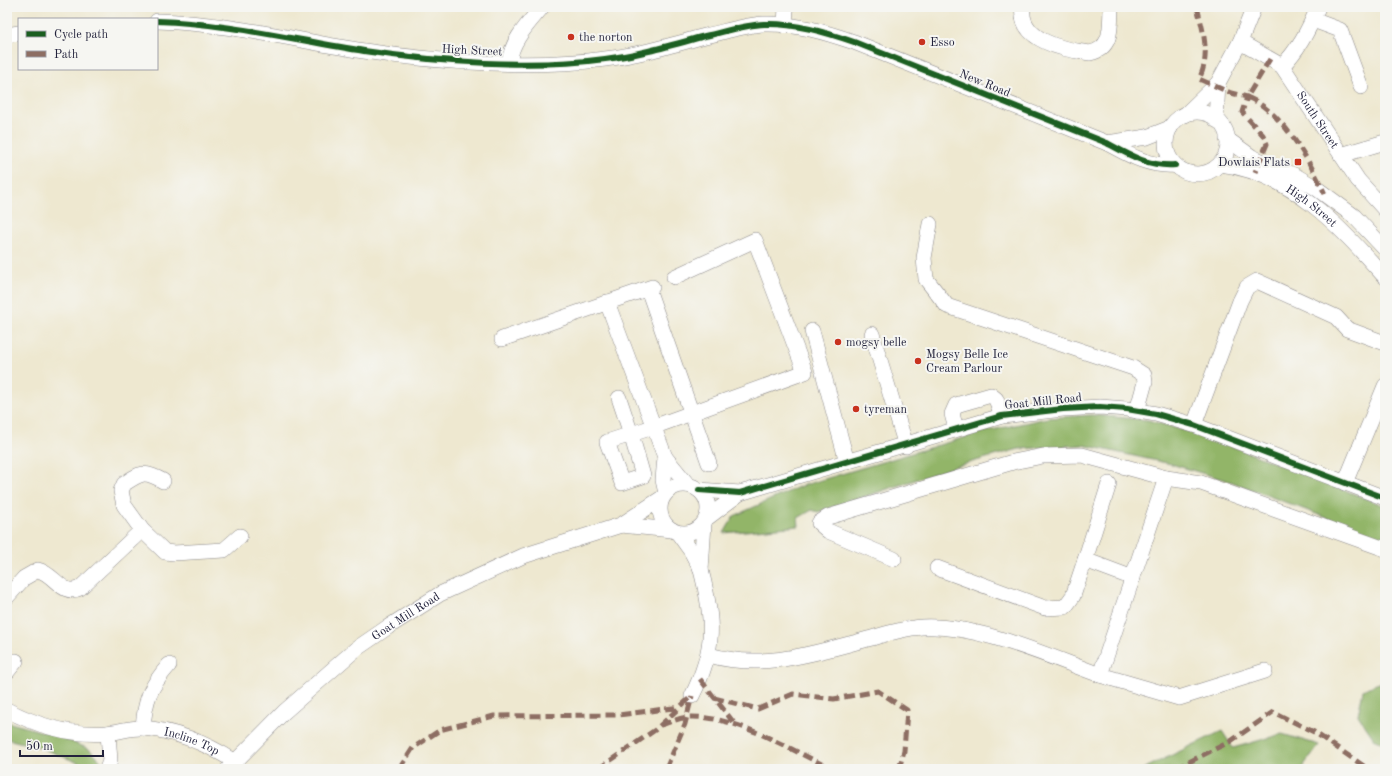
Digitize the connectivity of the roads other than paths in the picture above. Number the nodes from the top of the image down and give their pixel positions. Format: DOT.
graph roads {
  1 [pos="542,7"];
  2 [pos="786,7"];
  3 [pos="1023,7"];
  4 [pos="1111,7"];
  5 [pos="1254,7"];
  6 [pos="1315,13"];
  7 [pos="158,21"];
  8 [pos="785,26"];
  9 [pos="18,34"];
  10 [pos="7,35"];
  11 [pos="1240,42"];
  12 [pos="509,63"];
  13 [pos="1282,66"];
  14 [pos="1218,83"];
  15 [pos="1361,87"];
  16 [pos="1185,115"];
  17 [pos="1216,120"];
  18 [pos="1170,128"];
  19 [pos="1227,139"];
  20 [pos="1385,142"];
  21 [pos="1107,143"];
  22 [pos="1341,155"];
  23 [pos="1220,164"];
  24 [pos="1175,165"];
  25 [pos="1385,210"];
  26 [pos="930,224"];
  27 [pos="1385,248"];
  28 [pos="674,277"];
  29 [pos="1385,277"];
  30 [pos="607,302"];
  31 [pos="812,331"];
  32 [pos="872,334"];
  33 [pos="502,340"];
  34 [pos="1385,343"];
  35 [pos="1385,386"];
  36 [pos="619,398"];
  37 [pos="1137,411"];
  38 [pos="692,413"];
  39 [pos="1002,416"];
  40 [pos="1194,425"];
  41 [pos="653,427"];
  42 [pos="956,429"];
  43 [pos="906,446"];
  44 [pos="665,457"];
  45 [pos="847,462"];
  46 [pos="709,463"];
  47 [pos="1166,478"];
  48 [pos="163,481"];
  49 [pos="1345,483"];
  50 [pos="1109,484"];
  51 [pos="694,488"];
  52 [pos="740,493"];
  53 [pos="664,496"];
  54 [pos="1385,498"];
  55 [pos="706,520"];
  56 [pos="621,525"];
  57 [pos="142,530"];
  58 [pos="675,531"];
  59 [pos="240,536"];
  60 [pos="1385,549"];
  61 [pos="894,559"];
  62 [pos="1085,560"];
  63 [pos="937,568"];
  64 [pos="701,570"];
  65 [pos="1134,578"];
  66 [pos="7,597"];
  67 [pos="709,654"];
  68 [pos="169,665"];
  69 [pos="1265,671"];
  70 [pos="1100,675"];
  71 [pos="692,696"];
  72 [pos="7,710"];
  73 [pos="142,728"];
  74 [pos="108,733"];
  75 [pos="231,765"];
  76 [pos="107,769"];
  1 -- 12 [label="street"];
  2 -- 8 [label="street"];
  3 -- 4 [label="street"];
  5 -- 11 [label="street"];
  6 -- 13 [label="street"];
  6 -- 15 [label="street"];
  7 -- 12 [label="street, High Street"];
  8 -- 12 [label="street, High Street"];
  8 -- 21 [label="street, New Road"];
  9 -- 10 [label="street"];
  11 -- 13 [label="street, South Street"];
  11 -- 14 [label="street"];
  13 -- 22 [label="street, South Street"];
  14 -- 16 [label="street"];
  14 -- 17 [label="street"];
  16 -- 17 [label="street"];
  16 -- 18 [label="street"];
  17 -- 19 [label="street"];
  18 -- 21 [label="street"];
  18 -- 24 [label="street"];
  19 -- 23 [label="street"];
  19 -- 27 [label="street, High Street"];
  20 -- 22 [label="street"];
  21 -- 24 [label="street, New Road"];
  22 -- 25 [label="street, South Street"];
  23 -- 24 [label="street"];
  23 -- 29 [label="street, High Street"];
  26 -- 37 [label="street"];
  28 -- 38 [label="street"];
  30 -- 33 [label="street"];
  30 -- 38 [label="street"];
  30 -- 41 [label="street"];
  31 -- 45 [label="street"];
  32 -- 43 [label="street"];
  34 -- 40 [label="street"];
  35 -- 49 [label="street"];
  36 -- 41 [label="street"];
  37 -- 39 [label="street, Goat Mill Road"];
  37 -- 40 [label="street, Goat Mill Road"];
  38 -- 41 [label="street"];
  38 -- 46 [label="street"];
  39 -- 42 [label="street, Goat Mill Road"];
  39 -- 42 [label="street"];
  40 -- 49 [label="street, Goat Mill Road"];
  41 -- 44 [label="street"];
  42 -- 43 [label="street, Goat Mill Road"];
  43 -- 45 [label="street, Goat Mill Road"];
  44 -- 51 [label="street"];
  44 -- 53 [label="street"];
  45 -- 52 [label="street, Goat Mill Road"];
  47 -- 60 [label="street"];
  47 -- 61 [label="street"];
  47 -- 65 [label="street"];
  48 -- 57 [label="street"];
  49 -- 54 [label="street, Goat Mill Road"];
  50 -- 62 [label="street"];
  51 -- 52 [label="street, Goat Mill Road"];
  51 -- 53 [label="street"];
  51 -- 55 [label="street"];
  52 -- 55 [label="street, Goat Mill Road"];
  53 -- 56 [label="street, Goat Mill Road"];
  53 -- 58 [label="street"];
  55 -- 58 [label="street"];
  55 -- 64 [label="street"];
  56 -- 58 [label="street, Goat Mill Road"];
  56 -- 75 [label="street, Goat Mill Road"];
  57 -- 59 [label="street"];
  57 -- 66 [label="street"];
  58 -- 64 [label="street"];
  62 -- 63 [label="street"];
  62 -- 65 [label="street"];
  64 -- 67 [label="street"];
  65 -- 70 [label="street"];
  67 -- 70 [label="street"];
  67 -- 71 [label="street"];
  68 -- 73 [label="street"];
  69 -- 70 [label="street"];
  72 -- 74 [label="street, Incline Top"];
  73 -- 74 [label="street, Incline Top"];
  73 -- 75 [label="street, Incline Top"];
  74 -- 76 [label="street"];
}
